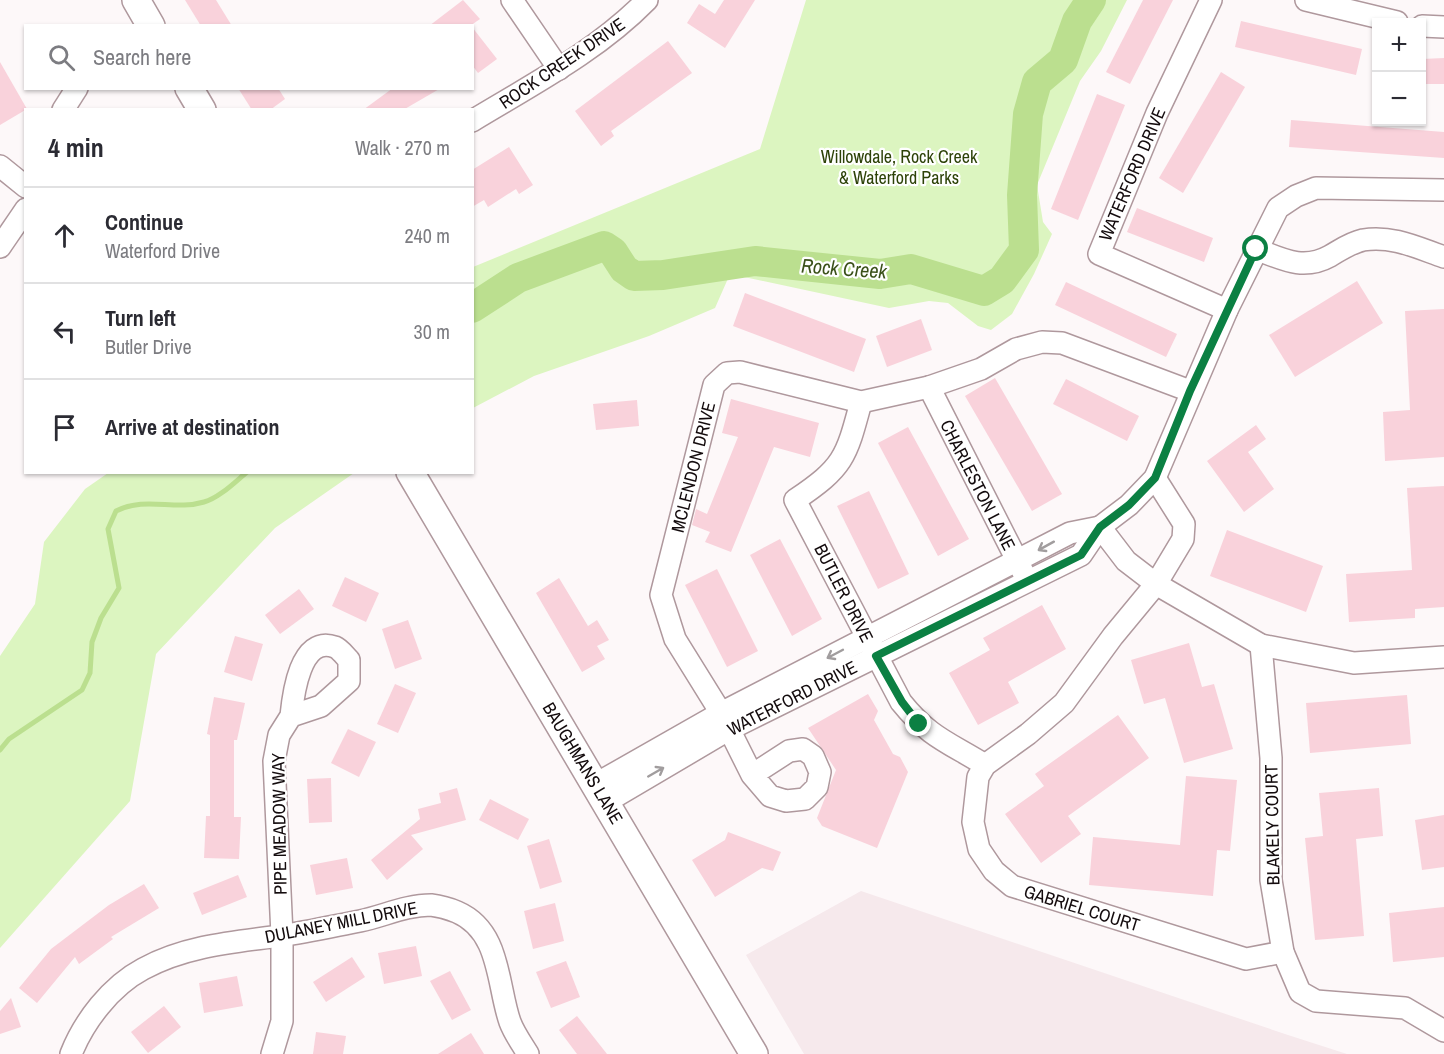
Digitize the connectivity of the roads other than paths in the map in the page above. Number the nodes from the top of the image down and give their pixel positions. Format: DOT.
graph roads {
  1 [pos="136,0"];
  2 [pos="512,0"];
  3 [pos="647,0"];
  4 [pos="1211,0"];
  5 [pos="1306,0"];
  6 [pos="1380,18"];
  7 [pos="150,24"];
  8 [pos="1426,26"];
  9 [pos="1444,27"];
  10 [pos="559,69"];
  11 [pos="76,90"];
  12 [pos="190,90"];
  13 [pos="64,108"];
  14 [pos="201,108"];
  15 [pos="474,120"];
  16 [pos="0,166"];
  17 [pos="24,185"];
  18 [pos="1444,190"];
  19 [pos="24,212"];
  20 [pos="0,247"];
  21 [pos="1256,249"];
  22 [pos="1444,257"];
  23 [pos="1227,310"];
  24 [pos="929,387"];
  25 [pos="1190,391"];
  26 [pos="861,402"];
  27 [pos="411,474"];
  28 [pos="1155,478"];
  29 [pos="1100,527"];
  30 [pos="1017,562"];
  31 [pos="1028,582"];
  32 [pos="1156,584"];
  33 [pos="1261,645"];
  34 [pos="872,646"];
  35 [pos="1444,657"];
  36 [pos="291,716"];
  37 [pos="724,722"];
  38 [pos="985,765"];
  39 [pos="752,775"];
  40 [pos="601,793"];
  41 [pos="282,936"];
  42 [pos="1284,952"];
  43 [pos="1444,1031"];
  44 [pos="71,1054"];
  45 [pos="272,1054"];
  46 [pos="528,1054"];
  47 [pos="754,1054"];
  1 -- 7 [label="main road"];
  2 -- 10 [label="street"];
  3 -- 10 [label="street, ROCK CREEK DRIVE"];
  4 -- 23 [label="street, WATERFORD DRIVE"];
  5 -- 6 [label="street"];
  8 -- 9 [label="street"];
  10 -- 15 [label="street, ROCK CREEK DRIVE"];
  11 -- 13 [label="street"];
  12 -- 14 [label="main road"];
  16 -- 17 [label="street"];
  18 -- 21 [label="street, WATERFORD DRIVE"];
  19 -- 20 [label="street"];
  21 -- 22 [label="street"];
  21 -- 23 [label="street, WATERFORD DRIVE"];
  23 -- 25 [label="street, WATERFORD DRIVE"];
  24 -- 25 [label="street, MCLENDON DRIVE"];
  24 -- 26 [label="street, MCLENDON DRIVE"];
  24 -- 30 [label="street, CHARLESTON LANE"];
  25 -- 28 [label="street, WATERFORD DRIVE"];
  26 -- 34 [label="street, BUTLER DRIVE"];
  26 -- 37 [label="street, MCLENDON DRIVE"];
  27 -- 40 [label="main road, BAUGHMANS LANE"];
  28 -- 29 [label="street, WATERFORD DRIVE"];
  28 -- 32 [label="street"];
  29 -- 30 [label="street, WATERFORD DRIVE, one-way"];
  29 -- 31 [label="street, WATERFORD DRIVE"];
  29 -- 32 [label="street"];
  30 -- 31 [label="street, CHARLESTON LANE"];
  30 -- 34 [label="street, WATERFORD DRIVE"];
  31 -- 34 [label="street, WATERFORD DRIVE"];
  32 -- 33 [label="street"];
  32 -- 38 [label="street"];
  33 -- 35 [label="street"];
  33 -- 42 [label="street, BLAKELY COURT"];
  34 -- 37 [label="street, WATERFORD DRIVE"];
  34 -- 38 [label="street, BUTLER DRIVE"];
  36 -- 41 [label="street, PIPE MEADOW WAY"];
  37 -- 39 [label="street, MCLENDON DRIVE"];
  37 -- 40 [label="street, WATERFORD DRIVE"];
  38 -- 42 [label="street, GABRIEL COURT"];
  40 -- 47 [label="main road, BAUGHMANS LANE"];
  41 -- 44 [label="street, DULANEY MILL DRIVE"];
  41 -- 45 [label="street, PIPE MEADOW WAY"];
  41 -- 46 [label="street, DULANEY MILL DRIVE"];
  42 -- 43 [label="street, BLAKELY COURT"];
}
